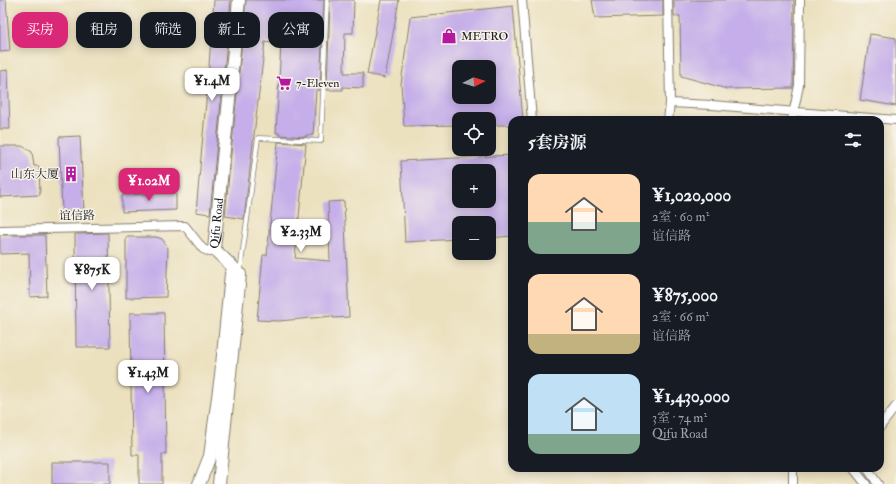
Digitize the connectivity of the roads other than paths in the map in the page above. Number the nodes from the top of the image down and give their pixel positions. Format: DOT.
graph roads {
  1 [pos="234,0"];
  2 [pos="239,0"];
  3 [pos="327,0"];
  4 [pos="522,0"];
  5 [pos="668,0"];
  6 [pos="800,0"];
  7 [pos="670,103"];
  8 [pos="794,111"];
  9 [pos="532,116"];
  10 [pos="668,116"];
  11 [pos="793,116"];
  12 [pos="851,116"];
  13 [pos="884,119"];
  14 [pos="896,120"];
  15 [pos="0,230"];
  16 [pos="212,250"];
  17 [pos="236,274"];
  18 [pos="896,406"];
  19 [pos="884,422"];
  20 [pos="794,472"];
  21 [pos="856,472"];
  22 [pos="870,472"];
  23 [pos="200,484"];
  24 [pos="219,484"];
  25 [pos="792,484"];
  26 [pos="866,484"];
  27 [pos="878,484"];
  1 -- 16 [label="main road, Qifu Road"];
  2 -- 16 [label="main road, Qifu Road"];
  3 -- 17 [label="lane"];
  4 -- 9 [label="street"];
  5 -- 7 [label="street"];
  6 -- 8 [label="street"];
  7 -- 8 [label="street"];
  7 -- 10 [label="street"];
  8 -- 11 [label="street"];
  8 -- 12 [label="street"];
  13 -- 14 [label="street"];
  15 -- 16 [label="street, 谊信路"];
  16 -- 17 [label="main road, Qifu Road"];
  17 -- 23 [label="main road"];
  17 -- 24 [label="main road"];
  18 -- 19 [label="street"];
  20 -- 25 [label="street"];
  21 -- 26 [label="street"];
  22 -- 27 [label="street"];
}
